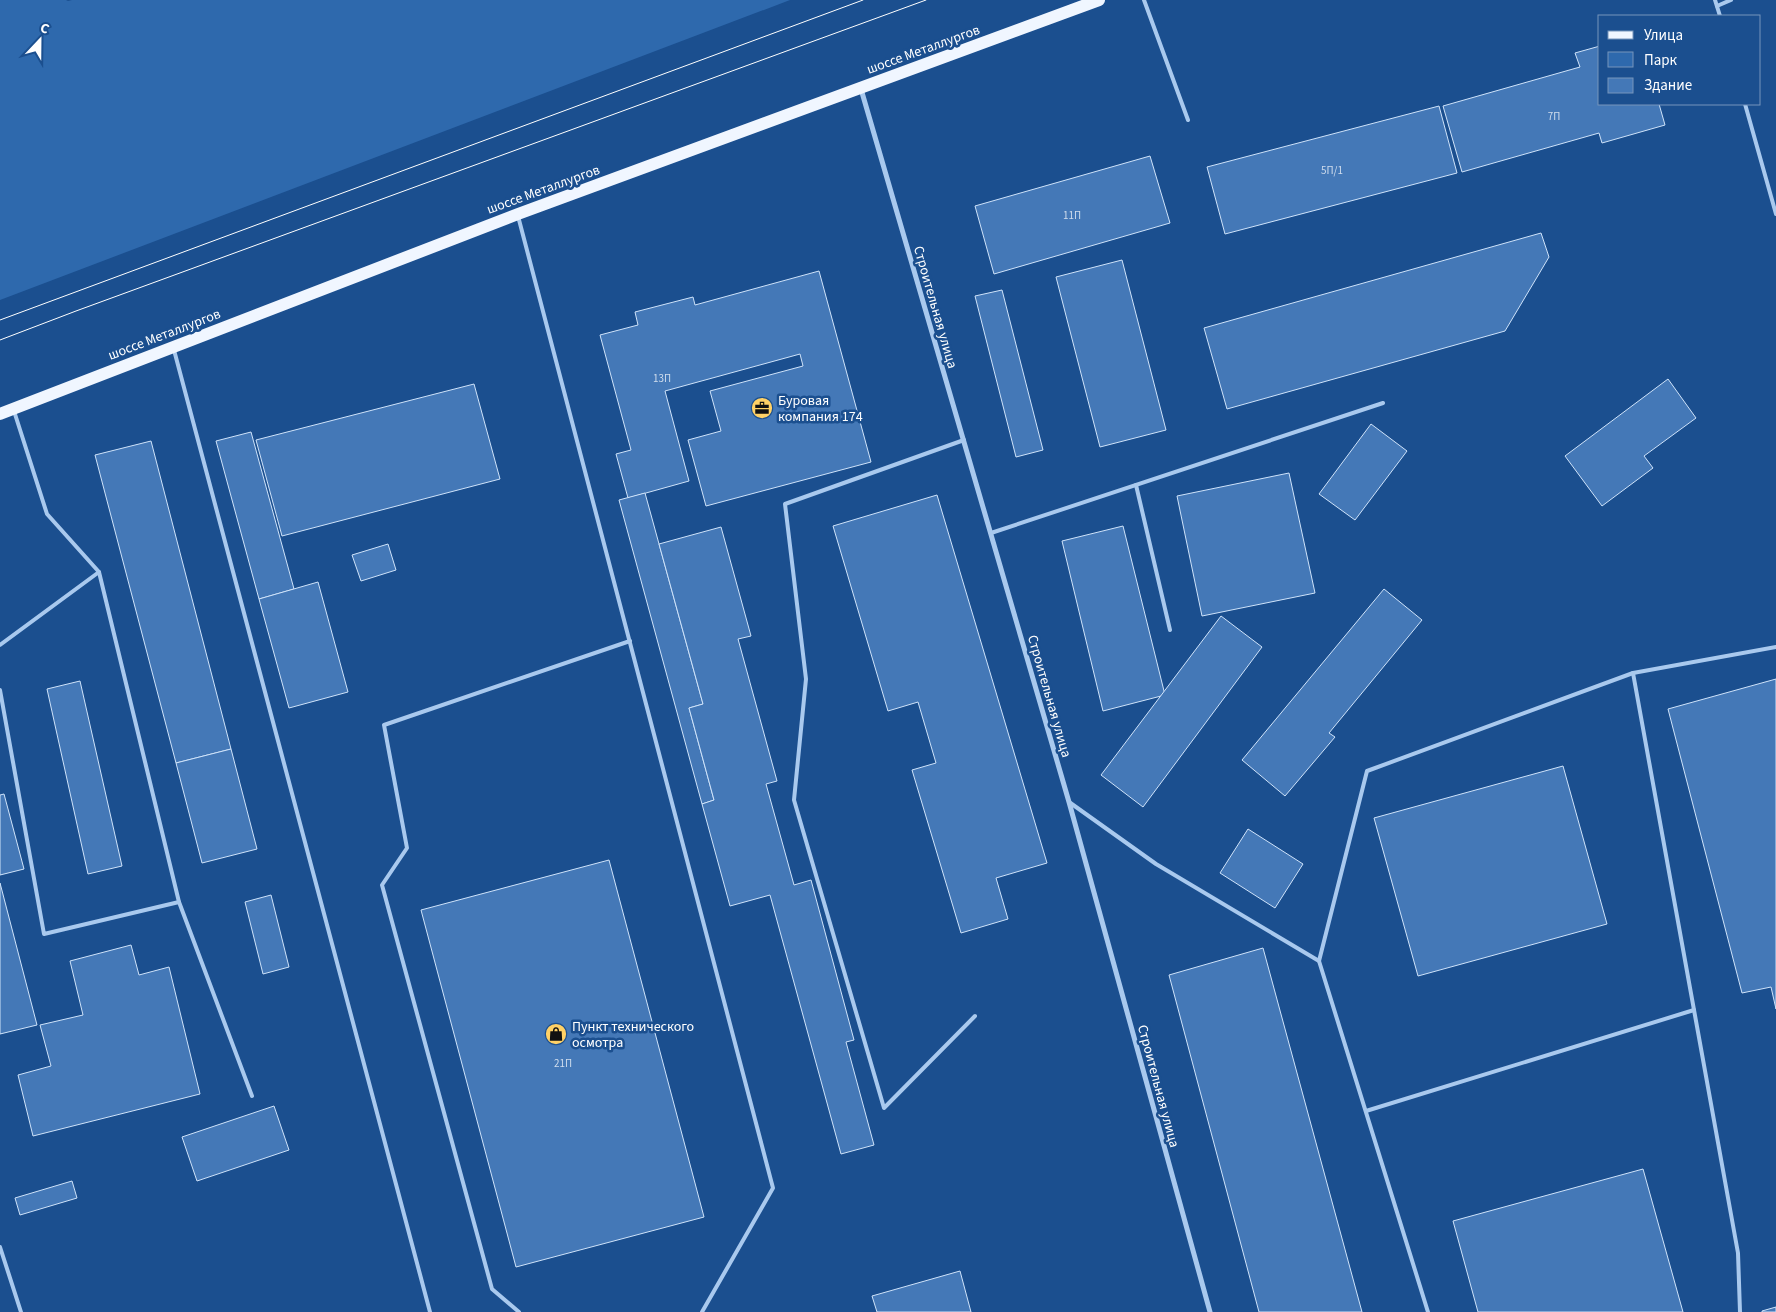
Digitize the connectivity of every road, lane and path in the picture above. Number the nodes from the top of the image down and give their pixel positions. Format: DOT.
graph roads {
  1 [pos="1099,0"];
  2 [pos="1144,0"];
  3 [pos="1716,0"];
  4 [pos="1731,0"];
  5 [pos="1717,6"];
  6 [pos="1720,15"];
  7 [pos="860,89"];
  8 [pos="1745,105"];
  9 [pos="1188,120"];
  10 [pos="518,214"];
  11 [pos="1776,214"];
  12 [pos="173,346"];
  13 [pos="1383,403"];
  14 [pos="13,409"];
  15 [pos="0,414"];
  16 [pos="964,440"];
  17 [pos="1136,485"];
  18 [pos="991,533"];
  19 [pos="99,572"];
  20 [pos="1170,630"];
  21 [pos="630,640"];
  22 [pos="0,645"];
  23 [pos="1776,647"];
  24 [pos="1633,673"];
  25 [pos="0,690"];
  26 [pos="1069,802"];
  27 [pos="179,902"];
  28 [pos="1319,961"];
  29 [pos="1694,1010"];
  30 [pos="975,1016"];
  31 [pos="252,1096"];
  32 [pos="1366,1111"];
  33 [pos="0,1247"];
  34 [pos="21,1312"];
  35 [pos="430,1312"];
  36 [pos="519,1312"];
  37 [pos="702,1312"];
  38 [pos="1210,1312"];
  39 [pos="1428,1312"];
  40 [pos="1740,1312"];
  1 -- 7 [label="main road, шоссе Металлургов"];
  2 -- 9 [label="lane"];
  3 -- 5 [label="lane"];
  4 -- 5 [label="lane"];
  5 -- 6 [label="lane"];
  7 -- 10 [label="main road, шоссе Металлургов"];
  7 -- 16 [label="street, Строительная улица"];
  8 -- 11 [label="lane"];
  10 -- 12 [label="main road, шоссе Металлургов"];
  10 -- 21 [label="lane"];
  12 -- 14 [label="main road, шоссе Металлургов"];
  12 -- 35 [label="lane"];
  13 -- 17 [label="lane"];
  14 -- 15 [label="main road, шоссе Металлургов"];
  14 -- 19 [label="lane"];
  16 -- 18 [label="street, Строительная улица"];
  16 -- 30 [label="lane"];
  17 -- 18 [label="lane"];
  17 -- 20 [label="lane"];
  18 -- 26 [label="street, Строительная улица"];
  19 -- 22 [label="lane"];
  19 -- 27 [label="lane"];
  21 -- 36 [label="lane"];
  21 -- 37 [label="lane"];
  23 -- 24 [label="lane"];
  24 -- 28 [label="lane"];
  24 -- 29 [label="lane"];
  25 -- 27 [label="lane"];
  26 -- 28 [label="lane"];
  26 -- 38 [label="street, Строительная улица"];
  27 -- 31 [label="lane"];
  28 -- 32 [label="lane"];
  29 -- 32 [label="lane"];
  29 -- 40 [label="lane"];
  32 -- 39 [label="lane"];
  33 -- 34 [label="lane"];
}
